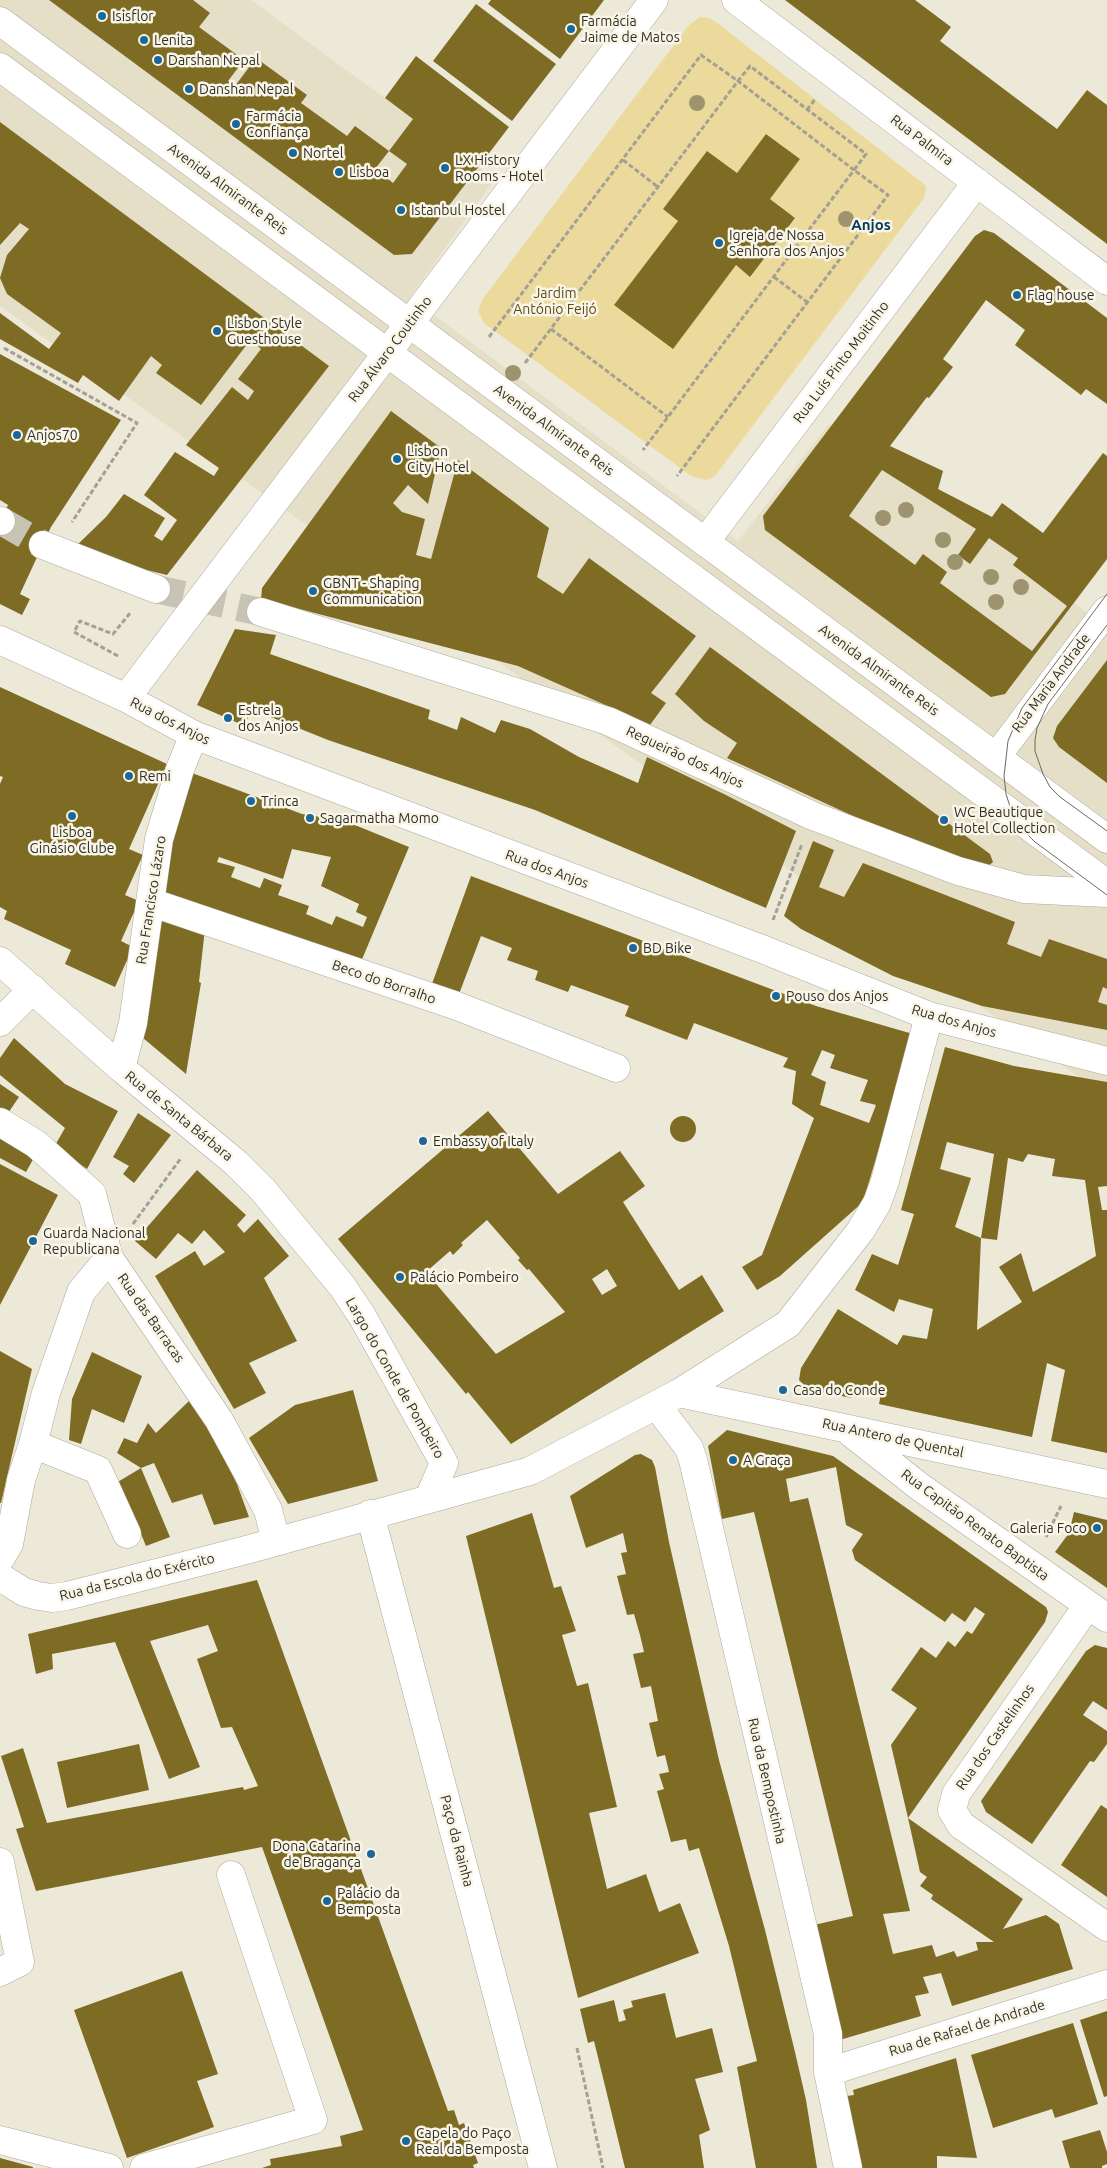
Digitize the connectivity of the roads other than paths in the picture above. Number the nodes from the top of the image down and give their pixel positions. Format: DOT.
graph roads {
  1 [pos="654,0"];
  2 [pos="736,0"];
  3 [pos="0,20"];
  4 [pos="0,67"];
  5 [pos="976,182"];
  6 [pos="1107,281"];
  7 [pos="410,323"];
  8 [pos="388,352"];
  9 [pos="705,542"];
  10 [pos="49,547"];
  11 [pos="156,589"];
  12 [pos="1107,610"];
  13 [pos="261,612"];
  14 [pos="0,640"];
  15 [pos="126,698"];
  16 [pos="194,735"];
  17 [pos="996,757"];
  18 [pos="974,786"];
  19 [pos="1107,839"];
  20 [pos="1107,884"];
  21 [pos="1107,893"];
  22 [pos="150,902"];
  23 [pos="0,961"];
  24 [pos="33,990"];
  25 [pos="929,1016"];
  26 [pos="0,1022"];
  27 [pos="1107,1061"];
  28 [pos="121,1068"];
  29 [pos="616,1068"];
  30 [pos="0,1122"];
  31 [pos="109,1258"];
  32 [pos="342,1286"];
  33 [pos="668,1399"];
  34 [pos="845,1428"];
  35 [pos="33,1444"];
  36 [pos="1107,1484"];
  37 [pos="429,1498"];
  38 [pos="370,1514"];
  39 [pos="127,1534"];
  40 [pos="276,1541"];
  41 [pos="0,1559"];
  42 [pos="0,1577"];
  43 [pos="1098,1612"];
  44 [pos="0,1862"];
  45 [pos="231,1875"];
  46 [pos="1107,1927"];
  47 [pos="0,1972"];
  48 [pos="1107,1984"];
  49 [pos="828,2072"];
  50 [pos="0,2140"];
  51 [pos="110,2168"];
  52 [pos="144,2168"];
  53 [pos="543,2168"];
  54 [pos="848,2168"];
  1 -- 7 [label="street, Rua Álvaro Coutinho"];
  2 -- 5 [label="street, Rua Palmira"];
  3 -- 7 [label="street, Avenida Almirante Reis"];
  4 -- 8 [label="street"];
  5 -- 6 [label="street, Rua Palmira"];
  5 -- 9 [label="street, Rua Luís Pinto Moitinho"];
  7 -- 8 [label="street, Rua Álvaro Coutinho"];
  7 -- 9 [label="street, Avenida Almirante Reis"];
  8 -- 15 [label="street, Rua Álvaro Coutinho"];
  8 -- 18 [label="street"];
  9 -- 17 [label="street, Avenida Almirante Reis"];
  10 -- 11 [label="street"];
  12 -- 17 [label="street, Rua Maria Andrade"];
  13 -- 21 [label="street, Regueirão dos Anjos"];
  14 -- 15 [label="street, Rua dos Anjos"];
  15 -- 16 [label="street, Rua dos Anjos"];
  16 -- 22 [label="street, Rua Francisco Lázaro"];
  16 -- 25 [label="street, Rua dos Anjos"];
  17 -- 18 [label="street, Rua Maria Andrade"];
  17 -- 19 [label="street, Avenida Almirante Reis"];
  18 -- 20 [label="street"];
  22 -- 28 [label="street, Rua Francisco Lázaro"];
  22 -- 29 [label="street, Beco do Borralho"];
  23 -- 24 [label="street, Rua de Santa Bárbara"];
  24 -- 26 [label="street"];
  24 -- 28 [label="street, Rua de Santa Bárbara"];
  25 -- 27 [label="street, Rua dos Anjos"];
  25 -- 33 [label="street"];
  28 -- 32 [label="street, Rua de Santa Bárbara"];
  30 -- 31 [label="street, Rua das Barracas"];
  31 -- 35 [label="street"];
  31 -- 40 [label="street, Rua das Barracas"];
  32 -- 37 [label="street, Largo do Conde de Pombeiro"];
  33 -- 34 [label="street, Rua Antero de Quental"];
  33 -- 37 [label="street"];
  33 -- 49 [label="street, Rua da Bempostinha"];
  34 -- 36 [label="street, Rua Antero de Quental"];
  34 -- 43 [label="street, Rua Capitão Renato Baptista"];
  35 -- 39 [label="street"];
  35 -- 41 [label="street"];
  37 -- 38 [label="street"];
  38 -- 40 [label="street"];
  38 -- 53 [label="street, Paço da Rainha"];
  40 -- 42 [label="street, Rua da Escola do Exército"];
  43 -- 46 [label="street, Rua dos Castelinhos"];
  44 -- 47 [label="street"];
  45 -- 52 [label="street"];
  48 -- 49 [label="street, Rua de Rafael de Andrade"];
  49 -- 54 [label="street, Rua da Bempostinha"];
  50 -- 51 [label="street"];
}
